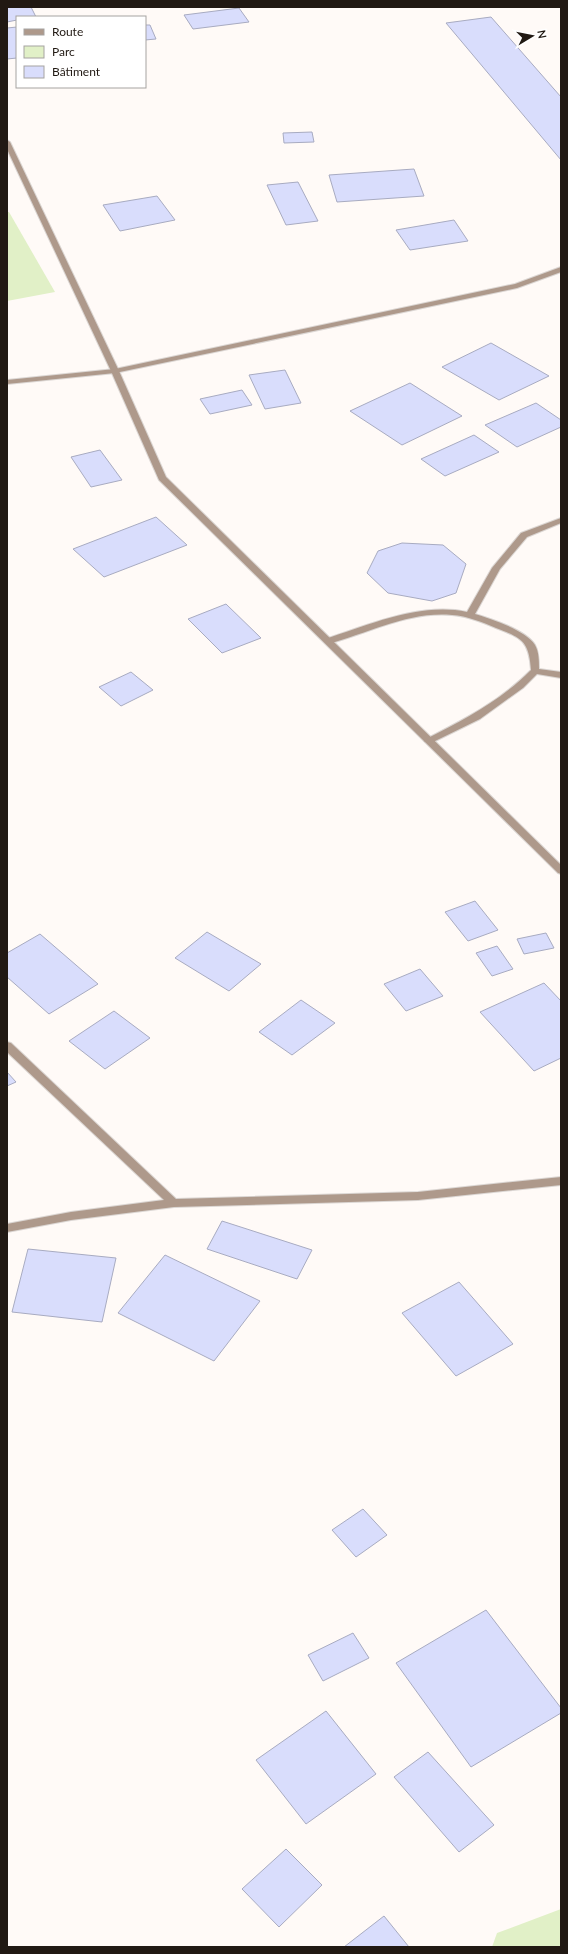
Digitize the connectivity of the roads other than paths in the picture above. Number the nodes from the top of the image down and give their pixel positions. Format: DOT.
graph roads {
  1 [pos="7,142"];
  2 [pos="561,269"];
  3 [pos="115,371"];
  4 [pos="7,382"];
  5 [pos="561,520"];
  6 [pos="470,615"];
  7 [pos="328,641"];
  8 [pos="536,671"];
  9 [pos="561,675"];
  10 [pos="429,741"];
  11 [pos="561,871"];
  12 [pos="7,1046"];
  13 [pos="561,1181"];
  14 [pos="174,1203"];
  15 [pos="7,1228"];
  1 -- 3 [label="street"];
  2 -- 3 [label="street"];
  3 -- 4 [label="street"];
  3 -- 7 [label="street"];
  5 -- 6 [label="street"];
  6 -- 7 [label="street"];
  6 -- 8 [label="street"];
  7 -- 10 [label="street"];
  8 -- 9 [label="street"];
  8 -- 10 [label="street"];
  10 -- 11 [label="street"];
  12 -- 14 [label="street"];
  13 -- 14 [label="street"];
  14 -- 15 [label="street"];
}
